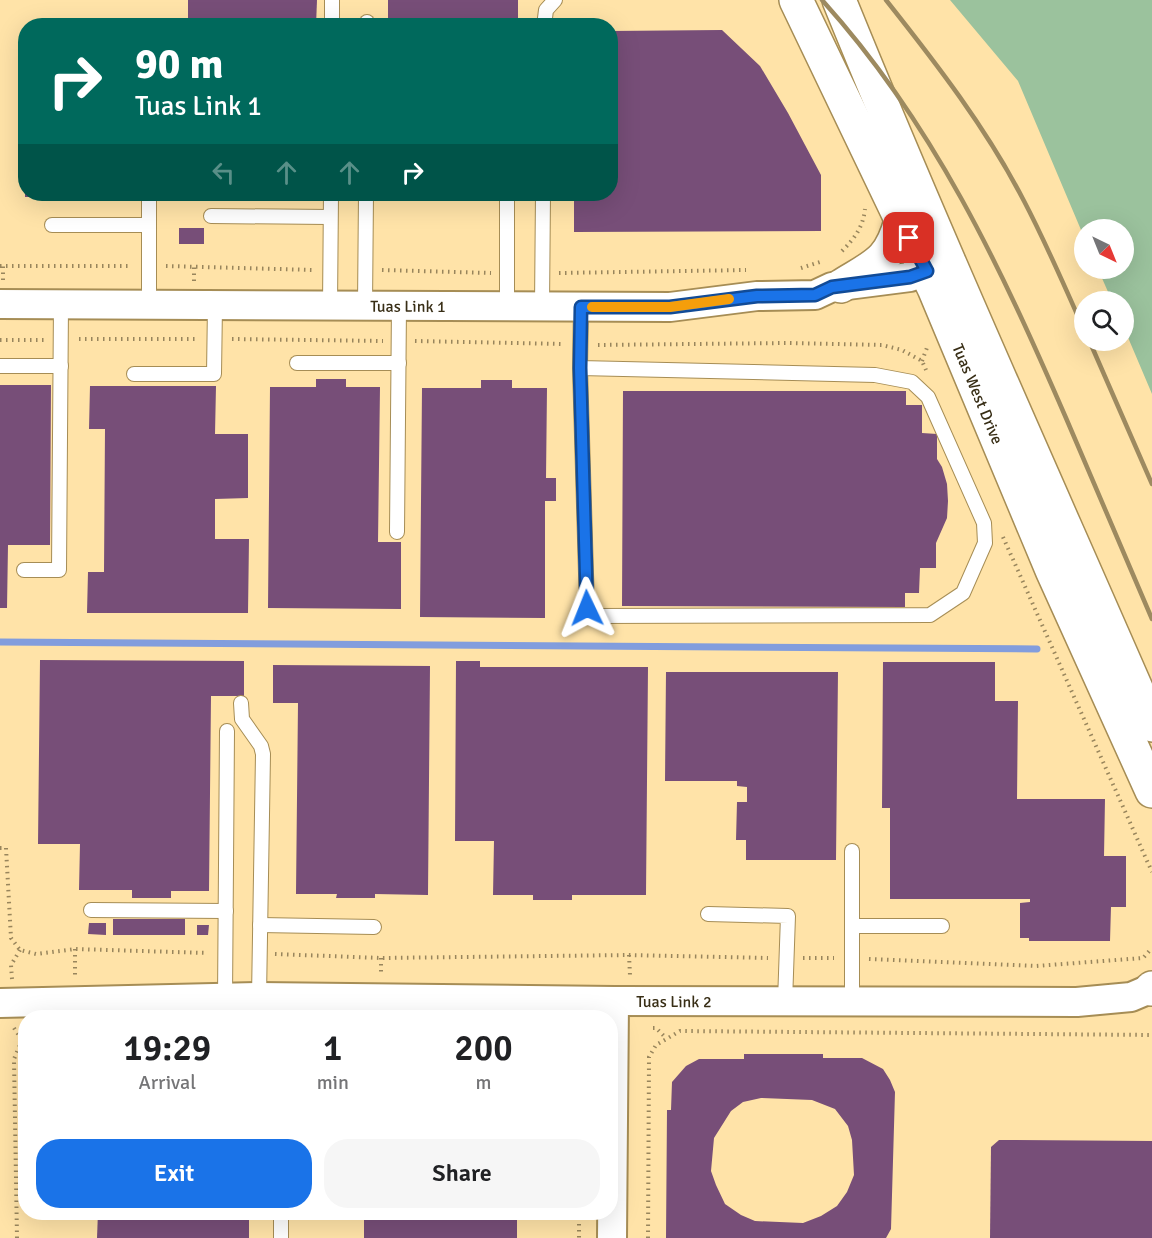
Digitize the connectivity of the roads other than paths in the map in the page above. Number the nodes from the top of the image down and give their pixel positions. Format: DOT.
graph roads {
  1 [pos="332,0"];
  2 [pos="555,0"];
  3 [pos="796,0"];
  4 [pos="839,0"];
  5 [pos="332,18"];
  6 [pos="545,18"];
  7 [pos="149,201"];
  8 [pos="331,201"];
  9 [pos="366,201"];
  10 [pos="507,201"];
  11 [pos="543,201"];
  12 [pos="212,216"];
  13 [pos="330,217"];
  14 [pos="901,221"];
  15 [pos="52,225"];
  16 [pos="149,225"];
  17 [pos="942,275"];
  18 [pos="828,290"];
  19 [pos="0,304"];
  20 [pos="61,304"];
  21 [pos="149,305"];
  22 [pos="215,305"];
  23 [pos="330,306"];
  24 [pos="366,306"];
  25 [pos="399,306"];
  26 [pos="507,307"];
  27 [pos="542,307"];
  28 [pos="581,307"];
  29 [pos="297,363"];
  30 [pos="399,363"];
  31 [pos="0,366"];
  32 [pos="61,366"];
  33 [pos="580,368"];
  34 [pos="134,374"];
  35 [pos="397,532"];
  36 [pos="24,570"];
  37 [pos="241,703"];
  38 [pos="1152,725"];
  39 [pos="227,731"];
  40 [pos="1152,790"];
  41 [pos="852,851"];
  42 [pos="91,910"];
  43 [pos="226,911"];
  44 [pos="708,914"];
  45 [pos="260,925"];
  46 [pos="852,926"];
  47 [pos="942,926"];
  48 [pos="374,927"];
  49 [pos="1148,993"];
  50 [pos="259,997"];
  51 [pos="225,999"];
  52 [pos="614,1001"];
  53 [pos="785,1002"];
  54 [pos="852,1002"];
  55 [pos="0,1003"];
  56 [pos="286,1007"];
  57 [pos="614,1010"];
  58 [pos="281,1220"];
  59 [pos="612,1220"];
  60 [pos="281,1238"];
  61 [pos="612,1238"];
  1 -- 5 [label="lane"];
  2 -- 6 [label="lane"];
  3 -- 14 [label="main road, Tuas West Drive"];
  4 -- 17 [label="main road, Tuas West Drive"];
  7 -- 16 [label="lane"];
  8 -- 13 [label="lane"];
  9 -- 24 [label="lane"];
  10 -- 26 [label="lane"];
  11 -- 27 [label="lane"];
  12 -- 13 [label="lane"];
  13 -- 23 [label="lane"];
  14 -- 17 [label="main road, Tuas West Drive"];
  14 -- 18 [label="main road"];
  15 -- 16 [label="lane"];
  16 -- 21 [label="lane"];
  17 -- 18 [label="street, Tuas Link 1"];
  17 -- 38 [label="main road, Tuas West Drive"];
  17 -- 40 [label="main road, Tuas West Drive"];
  18 -- 28 [label="street, Tuas Link 1"];
  19 -- 20 [label="street, Tuas Link 1"];
  20 -- 21 [label="street, Tuas Link 1"];
  20 -- 32 [label="lane"];
  21 -- 22 [label="street, Tuas Link 1"];
  22 -- 23 [label="street, Tuas Link 1"];
  22 -- 34 [label="lane"];
  23 -- 24 [label="street, Tuas Link 1"];
  24 -- 25 [label="street, Tuas Link 1"];
  25 -- 26 [label="street, Tuas Link 1"];
  25 -- 30 [label="lane"];
  26 -- 27 [label="street, Tuas Link 1"];
  27 -- 28 [label="street, Tuas Link 1"];
  28 -- 33 [label="lane"];
  29 -- 30 [label="lane"];
  30 -- 35 [label="lane"];
  31 -- 32 [label="lane"];
  32 -- 36 [label="lane"];
  33 -- 33 [label="lane"];
  37 -- 45 [label="lane"];
  39 -- 43 [label="lane"];
  41 -- 46 [label="lane"];
  42 -- 43 [label="lane"];
  43 -- 51 [label="lane"];
  44 -- 53 [label="lane"];
  45 -- 48 [label="lane"];
  45 -- 50 [label="lane"];
  46 -- 47 [label="lane"];
  46 -- 54 [label="lane"];
  49 -- 54 [label="street, Tuas Link 2"];
  50 -- 51 [label="street, Tuas Link 2"];
  50 -- 56 [label="street, Tuas Link 2"];
  51 -- 55 [label="street, Tuas Link 2"];
  52 -- 53 [label="street, Tuas Link 2"];
  52 -- 56 [label="street, Tuas Link 2"];
  52 -- 57 [label="street"];
  53 -- 54 [label="street, Tuas Link 2"];
  58 -- 60 [label="lane"];
  59 -- 61 [label="street"];
}
